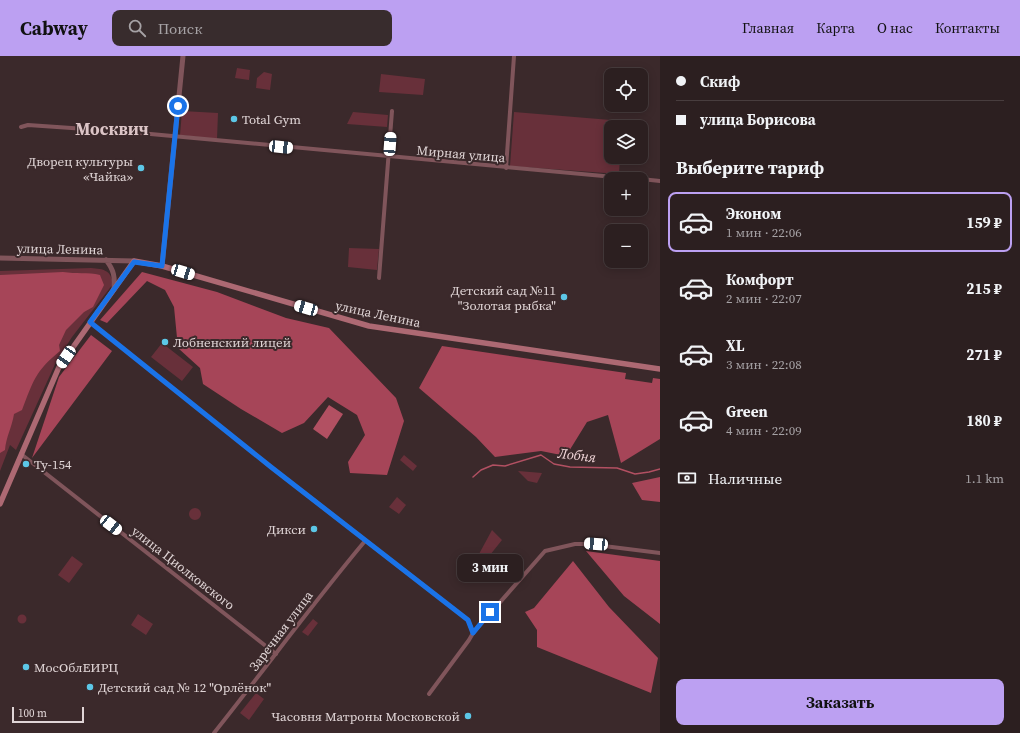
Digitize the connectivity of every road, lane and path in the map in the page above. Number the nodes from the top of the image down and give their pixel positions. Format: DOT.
graph roads {
  1 [pos="183,56"];
  2 [pos="514,56"];
  3 [pos="392,111"];
  4 [pos="21,127"];
  5 [pos="174,137"];
  6 [pos="388,157"];
  7 [pos="506,168"];
  8 [pos="604,176"];
  9 [pos="648,180"];
  10 [pos="660,181"];
  11 [pos="0,258"];
  12 [pos="106,260"];
  13 [pos="134,262"];
  14 [pos="162,266"];
  15 [pos="379,278"];
  16 [pos="114,290"];
  17 [pos="90,322"];
  18 [pos="660,369"];
  19 [pos="20,454"];
  20 [pos="0,504"];
  21 [pos="365,541"];
  22 [pos="660,553"];
  23 [pos="473,633"];
  24 [pos="276,654"];
  25 [pos="429,694"];
  26 [pos="214,733"];
  1 -- 5 [label="street"];
  2 -- 7 [label="street"];
  3 -- 6 [label="street"];
  4 -- 5 [label="street, Мирная улица"];
  5 -- 6 [label="street, Мирная улица"];
  5 -- 14 [label="street"];
  6 -- 7 [label="street, Мирная улица"];
  6 -- 15 [label="street"];
  7 -- 8 [label="street, Мирная улица"];
  9 -- 10 [label="street"];
  11 -- 12 [label="street, улица Ленина"];
  12 -- 13 [label="street, улица Ленина"];
  12 -- 16 [label="street"];
  13 -- 14 [label="main road, улица Ленина"];
  13 -- 16 [label="main road"];
  14 -- 18 [label="main road, улица Ленина"];
  16 -- 17 [label="main road"];
  17 -- 19 [label="main road"];
  17 -- 21 [label="street"];
  19 -- 20 [label="main road"];
  19 -- 24 [label="street, улица Циолковского"];
  21 -- 23 [label="street"];
  21 -- 24 [label="street, Заречная улица"];
  22 -- 23 [label="street"];
  23 -- 25 [label="street"];
  24 -- 26 [label="street, Заречная улица"];
}
